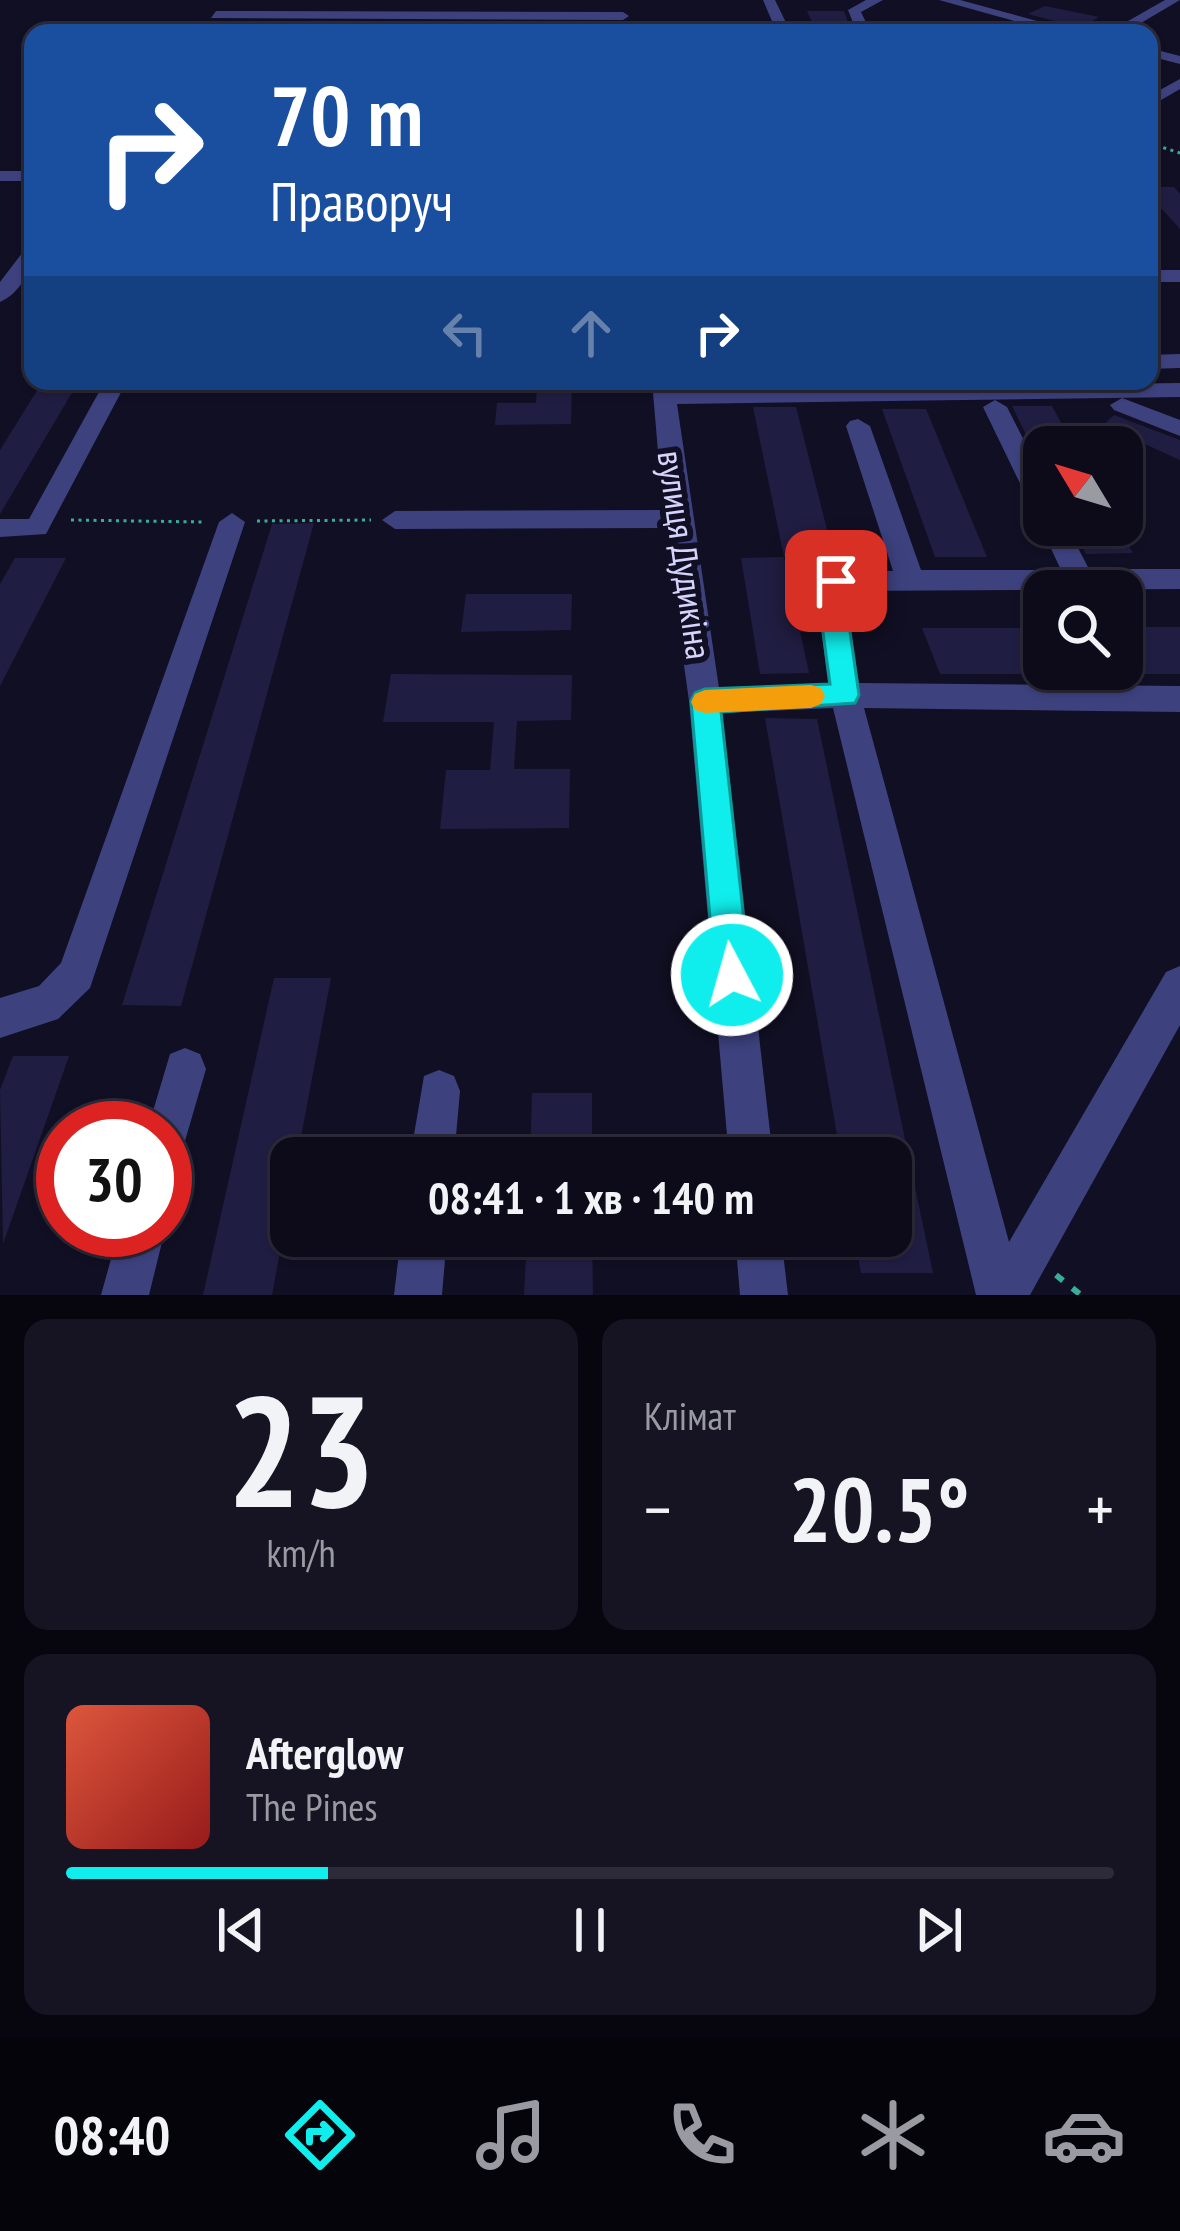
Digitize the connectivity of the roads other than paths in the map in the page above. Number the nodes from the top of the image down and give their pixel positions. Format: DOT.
graph roads {
  1 [pos="227,0"];
  2 [pos="876,0"];
  3 [pos="945,0"];
  4 [pos="1174,0"];
  5 [pos="487,7"];
  6 [pos="530,8"];
  7 [pos="622,8"];
  8 [pos="860,24"];
  9 [pos="1039,24"];
  10 [pos="1130,24"];
  11 [pos="24,266"];
  12 [pos="0,296"];
  13 [pos="111,390"];
  14 [pos="663,390"];
  15 [pos="1122,405"];
  16 [pos="995,407"];
  17 [pos="858,426"];
  18 [pos="1180,429"];
  19 [pos="1023,464"];
  20 [pos="677,519"];
  21 [pos="395,520"];
  22 [pos="232,522"];
  23 [pos="0,528"];
  24 [pos="910,579"];
  25 [pos="1023,579"];
  26 [pos="1143,579"];
  27 [pos="1180,579"];
  28 [pos="845,695"];
  29 [pos="1180,700"];
  30 [pos="705,701"];
  31 [pos="1180,986"];
  32 [pos="0,1018"];
  33 [pos="185,1069"];
  34 [pos="439,1091"];
  35 [pos="176,1101"];
  36 [pos="434,1137"];
  37 [pos="749,1137"];
  38 [pos="135,1257"];
  39 [pos="422,1257"];
  40 [pos="760,1257"];
  41 [pos="999,1293"];
  42 [pos="125,1295"];
  43 [pos="418,1295"];
  44 [pos="764,1295"];
  1 -- 6 [label="street"];
  2 -- 8 [label="street"];
  3 -- 9 [label="street"];
  4 -- 10 [label="street"];
  5 -- 6 [label="street"];
  6 -- 7 [label="street"];
  11 -- 12 [label="street"];
  13 -- 23 [label="street"];
  14 -- 20 [label="street, вулиця Дудикіна"];
  15 -- 18 [label="street"];
  16 -- 19 [label="street"];
  17 -- 24 [label="street"];
  20 -- 21 [label="street"];
  20 -- 30 [label="street, вулиця Дудикіна"];
  22 -- 32 [label="street"];
  24 -- 25 [label="street"];
  24 -- 28 [label="street"];
  26 -- 27 [label="street"];
  28 -- 29 [label="street"];
  28 -- 30 [label="street"];
  28 -- 41 [label="street"];
  30 -- 37 [label="street, вулиця Дудикіна"];
  31 -- 41 [label="street"];
  33 -- 35 [label="street"];
  34 -- 36 [label="street"];
  38 -- 42 [label="street"];
  39 -- 43 [label="street"];
  40 -- 44 [label="street"];
}
